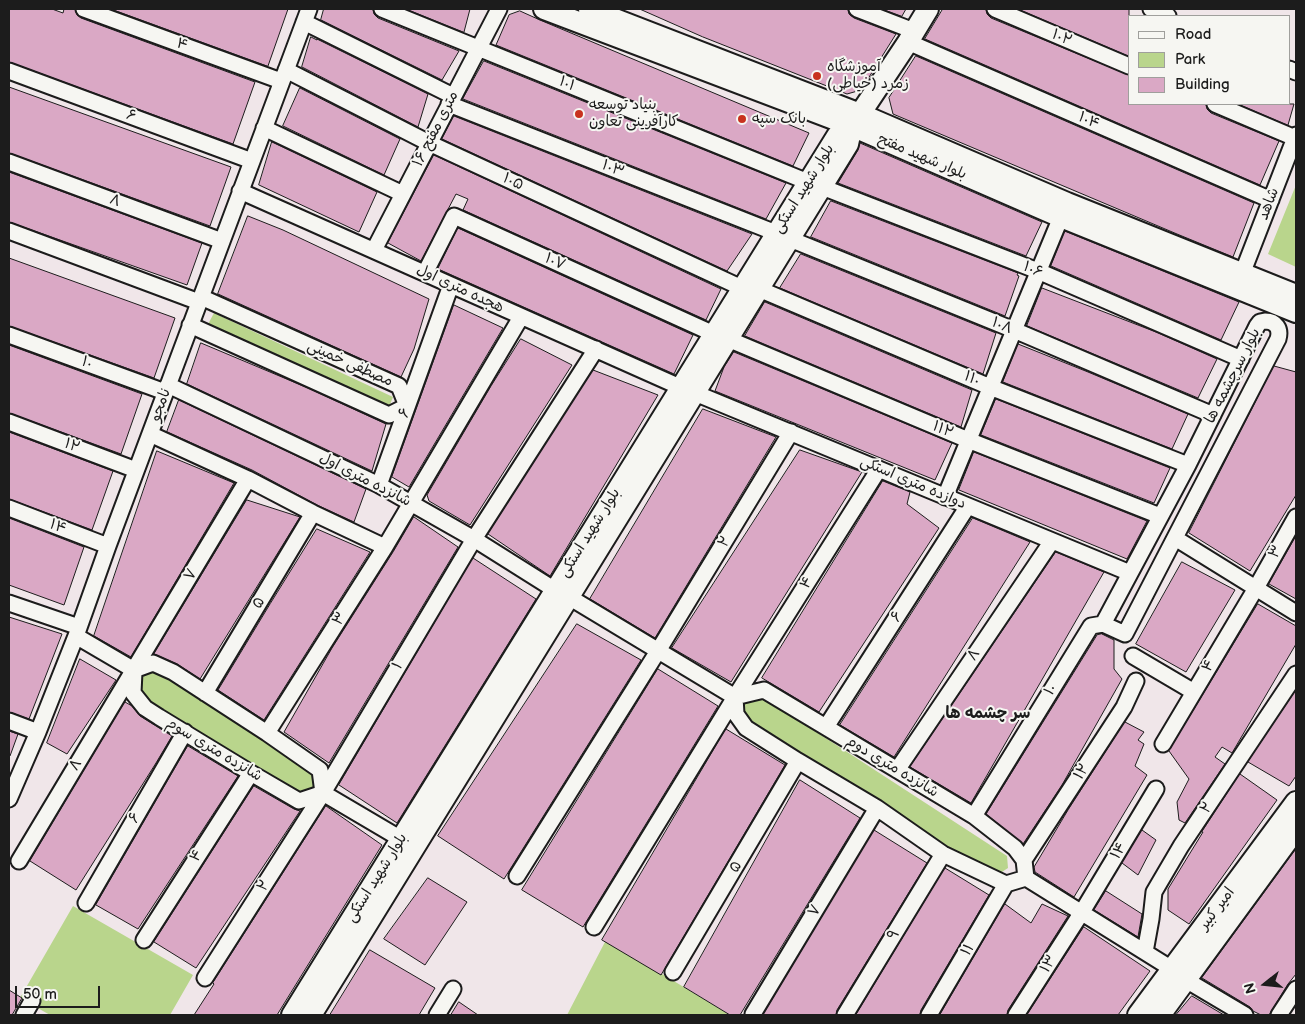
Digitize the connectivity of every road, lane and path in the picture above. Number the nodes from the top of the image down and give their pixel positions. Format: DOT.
graph roads {
  1 [pos="84,9"];
  2 [pos="382,9"];
  3 [pos="499,9"];
  4 [pos="544,9"];
  5 [pos="589,9"];
  6 [pos="857,9"];
  7 [pos="928,9"];
  8 [pos="996,9"];
  9 [pos="1151,9"];
  10 [pos="306,15"];
  11 [pos="1166,15"];
  12 [pos="911,36"];
  13 [pos="478,48"];
  14 [pos="1128,66"];
  15 [pos="9,71"];
  16 [pos="283,76"];
  17 [pos="451,100"];
  18 [pos="1218,105"];
  19 [pos="808,110"];
  20 [pos="856,120"];
  21 [pos="264,128"];
  22 [pos="1296,136"];
  23 [pos="429,143"];
  24 [pos="824,155"];
  25 [pos="252,161"];
  26 [pos="9,162"];
  27 [pos="815,184"];
  28 [pos="240,191"];
  29 [pos="403,194"];
  30 [pos="1271,200"];
  31 [pos="1061,217"];
  32 [pos="9,231"];
  33 [pos="783,236"];
  34 [pos="1131,237"];
  35 [pos="222,241"];
  36 [pos="374,250"];
  37 [pos="1038,272"];
  38 [pos="425,273"];
  39 [pos="1242,274"];
  40 [pos="451,285"];
  41 [pos="750,289"];
  42 [pos="200,300"];
  43 [pos="1288,308"];
  44 [pos="521,317"];
  45 [pos="190,325"];
  46 [pos="1014,330"];
  47 [pos="9,335"];
  48 [pos="721,337"];
  49 [pos="596,349"];
  50 [pos="1241,360"];
  51 [pos="990,387"];
  52 [pos="167,389"];
  53 [pos="688,390"];
  54 [pos="407,406"];
  55 [pos="1212,415"];
  56 [pos="9,422"];
  57 [pos="791,432"];
  58 [pos="150,434"];
  59 [pos="968,440"];
  60 [pos="1188,465"];
  61 [pos="879,469"];
  62 [pos="136,470"];
  63 [pos="248,479"];
  64 [pos="379,485"];
  65 [pos="944,497"];
  66 [pos="410,503"];
  67 [pos="968,506"];
  68 [pos="9,508"];
  69 [pos="313,512"];
  70 [pos="1160,516"];
  71 [pos="1296,517"];
  72 [pos="1175,538"];
  73 [pos="474,539"];
  74 [pos="1052,541"];
  75 [pos="108,546"];
  76 [pos="385,547"];
  77 [pos="1130,574"];
  78 [pos="1256,588"];
  79 [pos="562,594"];
  80 [pos="9,603"];
  81 [pos="1296,612"];
  82 [pos="1103,624"];
  83 [pos="78,631"];
  84 [pos="658,651"];
  85 [pos="1133,656"];
  86 [pos="134,670"];
  87 [pos="514,671"];
  88 [pos="1296,674"];
  89 [pos="1136,681"];
  90 [pos="1194,692"];
  91 [pos="205,694"];
  92 [pos="735,697"];
  93 [pos="9,721"];
  94 [pos="826,727"];
  95 [pos="38,732"];
  96 [pos="185,732"];
  97 [pos="267,733"];
  98 [pos="1163,744"];
  99 [pos="798,761"];
  100 [pos="897,770"];
  101 [pos="251,773"];
  102 [pos="1156,789"];
  103 [pos="322,793"];
  104 [pos="9,799"];
  105 [pos="1296,802"];
  106 [pos="877,808"];
  107 [pos="974,816"];
  108 [pos="1295,833"];
  109 [pos="402,839"];
  110 [pos="942,854"];
  111 [pos="1024,860"];
  112 [pos="19,861"];
  113 [pos="517,876"];
  114 [pos="1026,878"];
  115 [pos="1006,884"];
  116 [pos="86,903"];
  117 [pos="1082,912"];
  118 [pos="594,927"];
  119 [pos="144,940"];
  120 [pos="1145,952"];
  121 [pos="673,972"];
  122 [pos="1179,974"];
  123 [pos="205,978"];
  124 [pos="453,989"];
  125 [pos="1296,989"];
  126 [pos="32,1001"];
  127 [pos="752,1014"];
  128 [pos="24,1015"];
  129 [pos="292,1015"];
  130 [pos="312,1015"];
  131 [pos="437,1015"];
  132 [pos="845,1015"];
  133 [pos="929,1015"];
  134 [pos="1016,1015"];
  135 [pos="1138,1015"];
  136 [pos="1160,1015"];
  137 [pos="1245,1015"];
  138 [pos="1279,1015"];
  1 -- 16 [label="street, ۴"];
  2 -- 13 [label="street, ۱۰۱"];
  3 -- 13 [label="street, ۱۶ متری مفتح"];
  4 -- 19 [label="main road, بلوار شهید مفتح"];
  5 -- 20 [label="main road, بلوار شهید مفتح"];
  6 -- 12 [label="street, ۱۰۴"];
  7 -- 12 [label="main road"];
  8 -- 14 [label="street, ۱۰۲"];
  9 -- 11 [label="street"];
  10 -- 16 [label="street, نامجو"];
  10 -- 17 [label="street, ۱۰۳"];
  12 -- 20 [label="main road"];
  12 -- 30 [label="street, ۱۰۴"];
  13 -- 17 [label="street, ۱۶ متری مفتح"];
  13 -- 27 [label="street, ۱۰۱"];
  15 -- 25 [label="street, ۶"];
  16 -- 21 [label="street, نامجو"];
  16 -- 23 [label="street, ۱۰۵"];
  17 -- 23 [label="street, ۱۶ متری مفتح"];
  17 -- 33 [label="street, ۱۰۳"];
  18 -- 22 [label="street"];
  19 -- 20 [label="main road, بلوار شهید مفتح"];
  19 -- 24 [label="main road"];
  20 -- 24 [label="main road, بلوار شهید استکی"];
  20 -- 27 [label="main road, بلوار شهید استکی"];
  20 -- 31 [label="main road, بلوار شهید مفتح"];
  20 -- 34 [label="main road, بلوار شهید مفتح"];
  21 -- 25 [label="street, نامجو"];
  21 -- 29 [label="street"];
  22 -- 30 [label="street, شاهد"];
  23 -- 29 [label="street, ۱۶ متری مفتح"];
  23 -- 41 [label="street, ۱۰۵"];
  24 -- 27 [label="main road, بلوار شهید استکی"];
  25 -- 28 [label="street, نامجو"];
  26 -- 35 [label="street, ۸"];
  27 -- 33 [label="main road, بلوار شهید استکی"];
  27 -- 37 [label="street, ۱۰۶"];
  28 -- 35 [label="street, نامجو"];
  28 -- 36 [label="street, هجده متری اول"];
  29 -- 36 [label="street, ۱۶ متری مفتح"];
  30 -- 39 [label="street, شاهد"];
  31 -- 34 [label="main road, بلوار شهید مفتح"];
  31 -- 37 [label="street"];
  32 -- 42 [label="street, مصطفی خمینی"];
  33 -- 41 [label="main road, بلوار شهید استکی"];
  33 -- 46 [label="street, ۱۰۸"];
  34 -- 39 [label="main road, بلوار شهید مفتح"];
  34 -- 43 [label="main road, بلوار شهید مفتح"];
  35 -- 42 [label="street, نامجو"];
  36 -- 38 [label="street, هجده متری اول"];
  37 -- 46 [label="street"];
  37 -- 50 [label="street, ۱۰۶"];
  38 -- 40 [label="street, هجده متری اول"];
  38 -- 48 [label="street, ۱۰۷"];
  39 -- 43 [label="main road, بلوار شهید مفتح"];
  40 -- 44 [label="street, هجده متری اول"];
  40 -- 54 [label="street, ۶"];
  41 -- 48 [label="main road, بلوار شهید استکی"];
  41 -- 51 [label="street, ۱۱۰"];
  42 -- 45 [label="street, نامجو"];
  42 -- 54 [label="street, مصطفی خمینی"];
  43 -- 50 [label="street, بلوار سرچشمه ها"];
  43 -- 72 [label="street, بلوار سرچشمه ها"];
  44 -- 49 [label="street, هجده متری اول"];
  44 -- 66 [label="street"];
  45 -- 52 [label="street, نامجو"];
  45 -- 54 [label="street, مصطفی خمینی"];
  46 -- 51 [label="street"];
  46 -- 55 [label="street, ۱۰۸"];
  47 -- 52 [label="street, ۱۰"];
  48 -- 53 [label="main road, بلوار شهید استکی"];
  48 -- 59 [label="street, ۱۱۲"];
  49 -- 53 [label="street, هجده متری اول"];
  49 -- 73 [label="street"];
  50 -- 55 [label="street, بلوار سرچشمه ها"];
  51 -- 59 [label="street"];
  51 -- 60 [label="street, ۱۱۰"];
  52 -- 58 [label="street, نامجو"];
  52 -- 64 [label="street, شانزده متری اول"];
  53 -- 57 [label="street, دوازده متری استکی"];
  53 -- 79 [label="main road, بلوار شهید استکی"];
  54 -- 64 [label="street, ۶"];
  55 -- 60 [label="street, بلوار سرچشمه ها"];
  56 -- 62 [label="street, ۱۲"];
  57 -- 61 [label="street, دوازده متری استکی"];
  57 -- 84 [label="street, ۲"];
  58 -- 62 [label="street, نامجو"];
  58 -- 63 [label="street"];
  59 -- 65 [label="street"];
  59 -- 70 [label="street, ۱۱۲"];
  60 -- 70 [label="street, بلوار سرچشمه ها"];
  61 -- 65 [label="street, دوازده متری استکی"];
  61 -- 92 [label="street, ۴"];
  62 -- 75 [label="street, نامجو"];
  63 -- 69 [label="street"];
  63 -- 86 [label="street, ۷"];
  64 -- 66 [label="street, شانزده متری اول"];
  65 -- 67 [label="street, دوازده متری استکی"];
  66 -- 73 [label="street, شانزده متری اول"];
  66 -- 76 [label="street, ۳"];
  67 -- 74 [label="street, دوازده متری استکی"];
  67 -- 94 [label="street, ۶"];
  68 -- 75 [label="street, ۱۴"];
  69 -- 76 [label="street"];
  69 -- 91 [label="street, ۵"];
  70 -- 77 [label="street, بلوار سرچشمه ها"];
  71 -- 78 [label="street, ۳"];
  72 -- 78 [label="street"];
  72 -- 82 [label="street, بلوار سرچشمه ها"];
  73 -- 79 [label="street, شانزده متری اول"];
  73 -- 103 [label="street, ۱"];
  74 -- 77 [label="street, دوازده متری استکی"];
  74 -- 100 [label="street, ۸"];
  75 -- 83 [label="street, نامجو"];
  76 -- 97 [label="street, ۳"];
  77 -- 82 [label="street, بلوار سرچشمه ها"];
  78 -- 81 [label="street"];
  78 -- 90 [label="street, ۴"];
  79 -- 84 [label="street"];
  79 -- 87 [label="main road, بلوار شهید استکی"];
  80 -- 83 [label="street"];
  82 -- 107 [label="street, ۱۰"];
  83 -- 86 [label="street"];
  83 -- 95 [label="street, نامجو"];
  84 -- 92 [label="street"];
  84 -- 113 [label="street"];
  85 -- 90 [label="street"];
  86 -- 91 [label="street"];
  86 -- 96 [label="street, شانزده متری سوم"];
  86 -- 112 [label="street, ۸"];
  87 -- 109 [label="main road, بلوار شهید استکی"];
  87 -- 130 [label="main road, بلوار شهید استکی"];
  88 -- 120 [label="street, ۲"];
  89 -- 111 [label="street, ۱۲"];
  90 -- 98 [label="street, ۴"];
  91 -- 97 [label="street"];
  92 -- 94 [label="street, شانزده متری دوم"];
  92 -- 99 [label="street"];
  92 -- 118 [label="street"];
  93 -- 95 [label="street"];
  94 -- 100 [label="street, شانزده متری دوم"];
  95 -- 104 [label="street, نامجو"];
  96 -- 101 [label="street, شانزده متری سوم"];
  96 -- 116 [label="street, ۶"];
  97 -- 103 [label="street"];
  99 -- 106 [label="street"];
  99 -- 121 [label="street, ۵"];
  100 -- 107 [label="street, شانزده متری دوم"];
  101 -- 103 [label="street, شانزده متری سوم"];
  101 -- 119 [label="street, ۴"];
  102 -- 117 [label="street, ۱۴"];
  103 -- 109 [label="street"];
  103 -- 123 [label="street, ۲"];
  105 -- 122 [label="main road, امیر کبیر"];
  106 -- 110 [label="street"];
  106 -- 127 [label="street, ۷"];
  107 -- 111 [label="street, شانزده متری دوم"];
  108 -- 122 [label="main road, امیر کبیر"];
  109 -- 129 [label="main road, بلوار شهید استکی"];
  110 -- 115 [label="street"];
  110 -- 132 [label="street, ۹"];
  111 -- 114 [label="street"];
  114 -- 115 [label="street"];
  114 -- 117 [label="street"];
  115 -- 133 [label="street, ۱۱"];
  117 -- 120 [label="street"];
  117 -- 134 [label="street, ۱۳"];
  120 -- 122 [label="street"];
  122 -- 135 [label="main road, امیر کبیر"];
  122 -- 136 [label="main road, امیر کبیر"];
  122 -- 137 [label="street"];
  124 -- 131 [label="street"];
  125 -- 138 [label="street"];
  126 -- 128 [label="street"];
}
